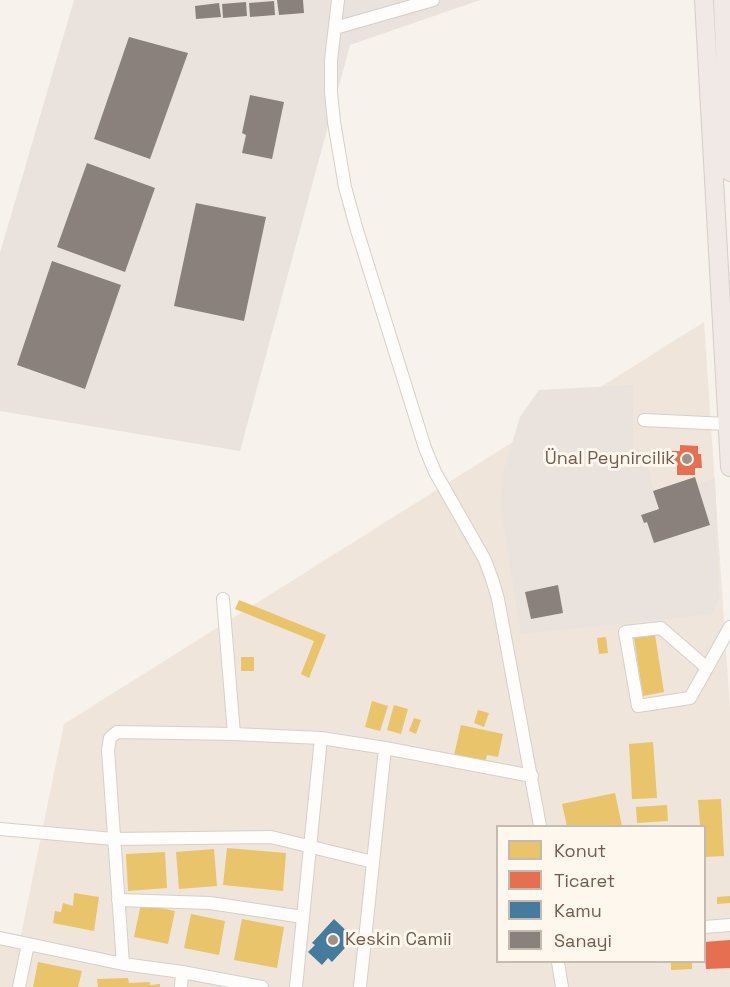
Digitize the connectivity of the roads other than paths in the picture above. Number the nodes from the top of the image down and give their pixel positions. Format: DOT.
graph roads {
  1 [pos="338,0"];
  2 [pos="433,0"];
  3 [pos="704,0"];
  4 [pos="723,0"];
  5 [pos="420,2"];
  6 [pos="335,28"];
  7 [pos="730,172"];
  8 [pos="644,420"];
  9 [pos="728,424"];
  10 [pos="730,467"];
  11 [pos="223,599"];
  12 [pos="730,627"];
  13 [pos="708,668"];
  14 [pos="234,734"];
  15 [pos="321,738"];
  16 [pos="385,748"];
  17 [pos="532,776"];
  18 [pos="540,825"];
  19 [pos="0,830"];
  20 [pos="114,839"];
  21 [pos="310,846"];
  22 [pos="373,862"];
  23 [pos="118,900"];
  24 [pos="303,917"];
  25 [pos="730,925"];
  26 [pos="706,927"];
  27 [pos="0,938"];
  28 [pos="28,944"];
  29 [pos="558,963"];
  30 [pos="123,964"];
  31 [pos="182,972"];
  32 [pos="19,987"];
  33 [pos="181,987"];
  34 [pos="262,987"];
  35 [pos="296,987"];
  36 [pos="360,987"];
  37 [pos="562,987"];
  1 -- 6 [label="street"];
  2 -- 5 [label="street"];
  3 -- 9 [label="highway"];
  4 -- 7 [label="highway"];
  5 -- 6 [label="street"];
  6 -- 17 [label="street"];
  8 -- 9 [label="street"];
  9 -- 10 [label="highway"];
  11 -- 14 [label="street"];
  12 -- 13 [label="street"];
  13 -- 13 [label="street"];
  14 -- 15 [label="street"];
  14 -- 20 [label="street"];
  15 -- 16 [label="street"];
  15 -- 21 [label="street"];
  16 -- 17 [label="street"];
  16 -- 22 [label="street"];
  17 -- 18 [label="street"];
  19 -- 20 [label="street"];
  20 -- 21 [label="street"];
  20 -- 23 [label="street"];
  21 -- 22 [label="street"];
  21 -- 24 [label="street"];
  22 -- 36 [label="street"];
  23 -- 24 [label="street"];
  23 -- 30 [label="street"];
  24 -- 35 [label="street"];
  25 -- 26 [label="street"];
  27 -- 28 [label="street"];
  28 -- 30 [label="street"];
  28 -- 32 [label="street"];
  29 -- 37 [label="street"];
  30 -- 31 [label="street"];
  31 -- 33 [label="street"];
  31 -- 34 [label="street"];
}
